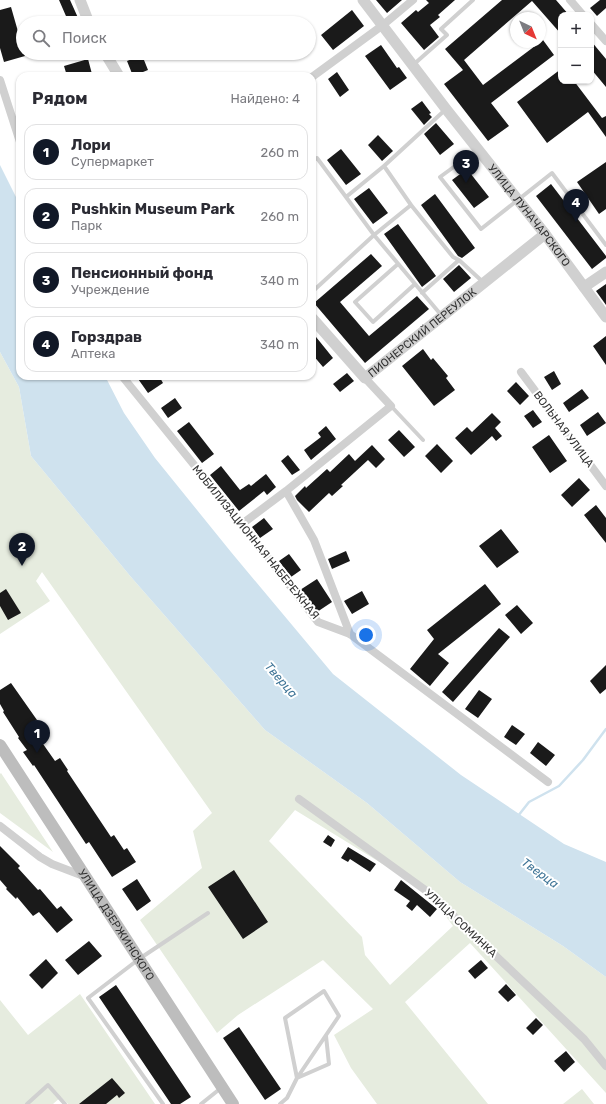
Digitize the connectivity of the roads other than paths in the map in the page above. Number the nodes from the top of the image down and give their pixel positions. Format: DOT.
graph roads {
  1 [pos="80,0"];
  2 [pos="363,0"];
  3 [pos="413,0"];
  4 [pos="473,0"];
  5 [pos="570,0"];
  6 [pos="580,12"];
  7 [pos="86,16"];
  8 [pos="382,25"];
  9 [pos="594,27"];
  10 [pos="606,41"];
  11 [pos="109,60"];
  12 [pos="413,65"];
  13 [pos="116,72"];
  14 [pos="316,74"];
  15 [pos="0,80"];
  16 [pos="446,109"];
  17 [pos="16,130"];
  18 [pos="478,149"];
  19 [pos="316,158"];
  20 [pos="384,166"];
  21 [pos="346,197"];
  22 [pos="518,200"];
  23 [pos="411,205"];
  24 [pos="545,234"];
  25 [pos="374,235"];
  26 [pos="606,246"];
  27 [pos="459,260"];
  28 [pos="398,264"];
  29 [pos="606,272"];
  30 [pos="484,283"];
  31 [pos="415,284"];
  32 [pos="584,287"];
  33 [pos="316,288"];
  34 [pos="422,293"];
  35 [pos="442,316"];
  36 [pos="606,317"];
  37 [pos="316,323"];
  38 [pos="521,372"];
  39 [pos="365,378"];
  40 [pos="125,380"];
  41 [pos="391,406"];
  42 [pos="423,440"];
  43 [pos="606,486"];
  44 [pos="286,491"];
  45 [pos="242,524"];
  46 [pos="350,634"];
  47 [pos="0,745"];
  48 [pos="548,782"];
  49 [pos="299,799"];
  50 [pos="0,826"];
  51 [pos="86,877"];
  52 [pos="208,913"];
  53 [pos="139,959"];
  54 [pos="326,1036"];
  55 [pos="606,1066"];
  56 [pos="297,1078"];
  57 [pos="222,1087"];
  58 [pos="27,1104"];
  59 [pos="65,1104"];
  60 [pos="163,1104"];
  61 [pos="201,1104"];
  62 [pos="233,1104"];
  63 [pos="280,1104"];
  1 -- 7 [label="street"];
  2 -- 8 [label="street, УЛИЦА ЛУНАЧАРСКОГО"];
  3 -- 8 [label="street"];
  4 -- 12 [label="lane"];
  5 -- 6 [label="street"];
  8 -- 12 [label="street, УЛИЦА ЛУНАЧАРСКОГО"];
  8 -- 14 [label="street"];
  9 -- 10 [label="street"];
  11 -- 13 [label="street"];
  12 -- 16 [label="street, УЛИЦА ЛУНАЧАРСКОГО"];
  15 -- 17 [label="street"];
  16 -- 18 [label="street, УЛИЦА ЛУНАЧАРСКОГО"];
  16 -- 20 [label="lane"];
  18 -- 22 [label="street, УЛИЦА ЛУНАЧАРСКОГО"];
  18 -- 22 [label="lane"];
  19 -- 21 [label="lane"];
  20 -- 21 [label="lane"];
  20 -- 23 [label="lane"];
  21 -- 25 [label="lane"];
  22 -- 24 [label="street, УЛИЦА ЛУНАЧАРСКОГО"];
  22 -- 26 [label="lane"];
  23 -- 25 [label="lane"];
  23 -- 27 [label="lane"];
  24 -- 30 [label="street, ПИОНЕРСКИЙ ПЕРЕУЛОК"];
  24 -- 32 [label="street, УЛИЦА ЛУНАЧАРСКОГО"];
  25 -- 28 [label="lane"];
  25 -- 33 [label="lane"];
  27 -- 30 [label="lane"];
  27 -- 34 [label="lane"];
  28 -- 31 [label="lane"];
  28 -- 31 [label="lane"];
  29 -- 32 [label="street"];
  30 -- 35 [label="street, ПИОНЕРСКИЙ ПЕРЕУЛОК"];
  31 -- 34 [label="lane"];
  32 -- 36 [label="street, УЛИЦА ЛУНАЧАРСКОГО"];
  34 -- 35 [label="lane"];
  35 -- 39 [label="street, ПИОНЕРСКИЙ ПЕРЕУЛОК"];
  37 -- 39 [label="street"];
  38 -- 43 [label="street, ВОЛЬНАЯ УЛИЦА"];
  39 -- 41 [label="street, ПИОНЕРСКИЙ ПЕРЕУЛОК"];
  40 -- 45 [label="street, МОБИЛИЗАЦИОННАЯ НАБЕРЕЖНАЯ"];
  41 -- 42 [label="lane"];
  41 -- 44 [label="street"];
  44 -- 45 [label="street"];
  44 -- 46 [label="street"];
  45 -- 46 [label="street, МОБИЛИЗАЦИОННАЯ НАБЕРЕЖНАЯ"];
  46 -- 48 [label="street, МОБИЛИЗАЦИОННАЯ НАБЕРЕЖНАЯ"];
  47 -- 51 [label="main road, УЛИЦА ДЗЕРЖИНСКОГО"];
  49 -- 55 [label="street, УЛИЦА СОМИНКА"];
  50 -- 51 [label="street"];
  51 -- 53 [label="main road, УЛИЦА ДЗЕРЖИНСКОГО"];
  52 -- 53 [label="lane"];
  53 -- 57 [label="main road, УЛИЦА ДЗЕРЖИНСКОГО"];
  53 -- 60 [label="lane"];
  54 -- 56 [label="lane"];
  54 -- 56 [label="lane"];
  54 -- 56 [label="lane"];
  56 -- 63 [label="lane"];
  57 -- 61 [label="lane"];
  57 -- 62 [label="main road, УЛИЦА ДЗЕРЖИНСКОГО"];
  58 -- 59 [label="lane"];
}
